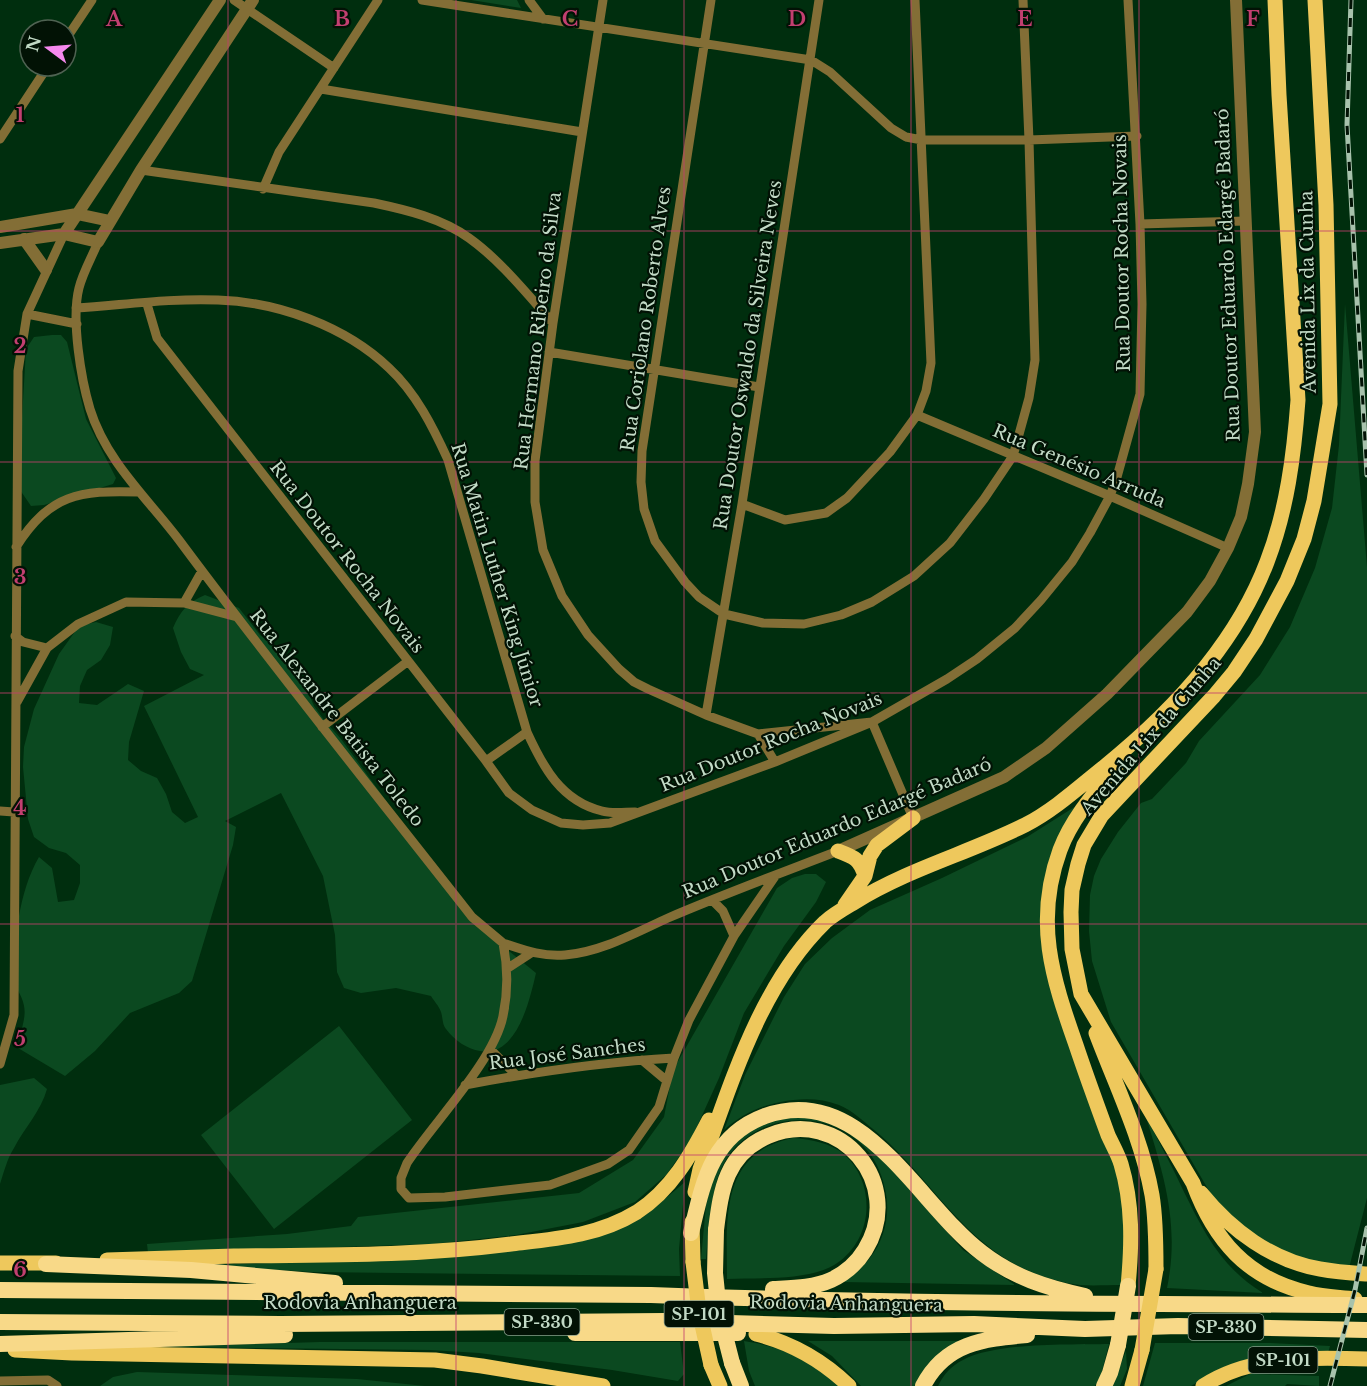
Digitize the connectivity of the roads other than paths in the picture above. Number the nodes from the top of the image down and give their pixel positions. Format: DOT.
graph roads {
  1 [pos="92,0"];
  2 [pos="220,0"];
  3 [pos="234,0"];
  4 [pos="378,0"];
  5 [pos="422,0"];
  6 [pos="529,0"];
  7 [pos="603,0"];
  8 [pos="711,0"];
  9 [pos="819,0"];
  10 [pos="915,0"];
  11 [pos="1023,0"];
  12 [pos="1128,0"];
  13 [pos="1236,0"];
  14 [pos="1275,0"];
  15 [pos="1316,0"];
  16 [pos="251,4"];
  17 [pos="543,19"];
  18 [pos="78,21"];
  19 [pos="598,28"];
  20 [pos="704,44"];
  21 [pos="811,60"];
  22 [pos="334,68"];
  23 [pos="40,78"];
  24 [pos="321,89"];
  25 [pos="582,132"];
  26 [pos="1137,136"];
  27 [pos="0,139"];
  28 [pos="922,140"];
  29 [pos="1029,140"];
  30 [pos="141,170"];
  31 [pos="263,189"];
  32 [pos="77,214"];
  33 [pos="110,221"];
  34 [pos="1245,221"];
  35 [pos="1140,224"];
  36 [pos="0,227"];
  37 [pos="64,234"];
  38 [pos="24,239"];
  39 [pos="98,242"];
  40 [pos="0,243"];
  41 [pos="46,270"];
  42 [pos="147,304"];
  43 [pos="76,308"];
  44 [pos="27,314"];
  45 [pos="553,323"];
  46 [pos="77,324"];
  47 [pos="549,352"];
  48 [pos="655,370"];
  49 [pos="759,387"];
  50 [pos="917,415"];
  51 [pos="1013,456"];
  52 [pos="139,492"];
  53 [pos="1110,496"];
  54 [pos="742,504"];
  55 [pos="16,547"];
  56 [pos="1228,548"];
  57 [pos="202,571"];
  58 [pos="184,603"];
  59 [pos="724,614"];
  60 [pos="237,617"];
  61 [pos="15,636"];
  62 [pos="47,648"];
  63 [pos="407,662"];
  64 [pos="16,704"];
  65 [pos="706,715"];
  66 [pos="872,722"];
  67 [pos="322,727"];
  68 [pos="527,732"];
  69 [pos="758,734"];
  70 [pos="1137,740"];
  71 [pos="486,761"];
  72 [pos="775,762"];
  73 [pos="0,812"];
  74 [pos="14,812"];
  75 [pos="640,813"];
  76 [pos="914,818"];
  77 [pos="838,851"];
  78 [pos="776,875"];
  79 [pos="865,876"];
  80 [pos="713,901"];
  81 [pos="839,912"];
  82 [pos="734,936"];
  83 [pos="503,943"];
  84 [pos="531,953"];
  85 [pos="508,968"];
  86 [pos="1081,994"];
  87 [pos="490,1049"];
  88 [pos="674,1058"];
  89 [pos="642,1060"];
  90 [pos="0,1064"];
  91 [pos="737,1067"];
  92 [pos="516,1075"];
  93 [pos="667,1082"];
  94 [pos="465,1085"];
  95 [pos="1193,1183"];
  96 [pos="691,1233"];
  97 [pos="0,1263"];
  98 [pos="46,1263"];
  99 [pos="1367,1274"];
  100 [pos="1128,1286"];
  101 [pos="0,1290"];
  102 [pos="467,1293"];
  103 [pos="651,1295"];
  104 [pos="1367,1300"];
  105 [pos="1122,1304"];
  106 [pos="1367,1305"];
  107 [pos="0,1322"];
  108 [pos="834,1326"];
  109 [pos="1084,1329"];
  110 [pos="1367,1330"];
  111 [pos="756,1334"];
  112 [pos="0,1344"];
  113 [pos="0,1349"];
  114 [pos="1367,1359"];
  115 [pos="0,1381"];
  116 [pos="57,1386"];
  117 [pos="603,1386"];
  118 [pos="720,1386"];
  119 [pos="741,1386"];
  120 [pos="849,1386"];
  121 [pos="923,1386"];
  122 [pos="1104,1386"];
  123 [pos="1131,1386"];
  124 [pos="1203,1386"];
  1 -- 18 [label="street"];
  2 -- 32 [label="street"];
  3 -- 16 [label="street"];
  4 -- 22 [label="street"];
  5 -- 17 [label="street"];
  6 -- 17 [label="street"];
  7 -- 19 [label="street, Rua Hermano Ribeiro da Silva"];
  8 -- 20 [label="street, Rua Coriolano Roberto Alves"];
  9 -- 21 [label="street, Rua Doutor Oswaldo da Silveira Neves"];
  10 -- 28 [label="street"];
  11 -- 29 [label="street"];
  12 -- 26 [label="street, Rua Doutor Rocha Novais"];
  13 -- 34 [label="street, Rua Doutor Eduardo Edargé Badaró"];
  14 -- 70 [label="highway, Avenida Lix da Cunha"];
  15 -- 86 [label="highway, Avenida Lix da Cunha"];
  16 -- 22 [label="street"];
  16 -- 30 [label="street"];
  17 -- 19 [label="street"];
  19 -- 20 [label="street"];
  19 -- 25 [label="street, Rua Hermano Ribeiro da Silva"];
  20 -- 21 [label="street"];
  20 -- 48 [label="street, Rua Coriolano Roberto Alves"];
  21 -- 28 [label="street"];
  21 -- 49 [label="street, Rua Doutor Oswaldo da Silveira Neves"];
  22 -- 24 [label="street"];
  23 -- 27 [label="street"];
  24 -- 25 [label="street"];
  24 -- 31 [label="street"];
  25 -- 45 [label="street, Rua Hermano Ribeiro da Silva"];
  26 -- 29 [label="street"];
  26 -- 35 [label="street, Rua Doutor Rocha Novais"];
  28 -- 29 [label="street"];
  28 -- 50 [label="street"];
  29 -- 51 [label="street"];
  30 -- 31 [label="street"];
  30 -- 33 [label="street"];
  31 -- 45 [label="street"];
  32 -- 33 [label="street"];
  32 -- 36 [label="street"];
  32 -- 37 [label="street"];
  33 -- 39 [label="street"];
  34 -- 35 [label="street"];
  34 -- 56 [label="street, Rua Doutor Eduardo Edargé Badaró"];
  35 -- 53 [label="street, Rua Doutor Rocha Novais"];
  37 -- 38 [label="street"];
  37 -- 39 [label="street"];
  37 -- 41 [label="street"];
  38 -- 40 [label="street"];
  38 -- 41 [label="street"];
  39 -- 43 [label="street, Rua Alexandre Batista Toledo"];
  41 -- 44 [label="street"];
  42 -- 43 [label="street, Rua Matin Luther King Júnior"];
  42 -- 63 [label="street, Rua Doutor Rocha Novais"];
  42 -- 68 [label="street, Rua Matin Luther King Júnior"];
  43 -- 46 [label="street, Rua Alexandre Batista Toledo"];
  44 -- 46 [label="street"];
  44 -- 55 [label="street"];
  45 -- 47 [label="street, Rua Hermano Ribeiro da Silva"];
  46 -- 52 [label="street, Rua Alexandre Batista Toledo"];
  47 -- 48 [label="street"];
  47 -- 65 [label="street, Rua Hermano Ribeiro da Silva"];
  48 -- 49 [label="street"];
  48 -- 59 [label="street, Rua Coriolano Roberto Alves"];
  49 -- 54 [label="street, Rua Doutor Oswaldo da Silveira Neves"];
  50 -- 51 [label="street, Rua Genésio Arruda"];
  50 -- 54 [label="street"];
  51 -- 53 [label="street, Rua Genésio Arruda"];
  51 -- 59 [label="street"];
  52 -- 55 [label="street"];
  52 -- 57 [label="street, Rua Alexandre Batista Toledo"];
  53 -- 56 [label="street, Rua Genésio Arruda"];
  53 -- 66 [label="street, Rua Doutor Rocha Novais"];
  54 -- 59 [label="street, Rua Doutor Oswaldo da Silveira Neves"];
  55 -- 61 [label="street"];
  56 -- 76 [label="street, Rua Doutor Eduardo Edargé Badaró"];
  57 -- 58 [label="street"];
  57 -- 60 [label="street, Rua Alexandre Batista Toledo"];
  58 -- 60 [label="street"];
  58 -- 62 [label="street"];
  59 -- 65 [label="street, Rua Doutor Oswaldo da Silveira Neves"];
  60 -- 67 [label="street, Rua Alexandre Batista Toledo"];
  61 -- 62 [label="street"];
  61 -- 64 [label="street"];
  62 -- 64 [label="street"];
  63 -- 67 [label="street"];
  63 -- 71 [label="street, Rua Doutor Rocha Novais"];
  64 -- 74 [label="street"];
  65 -- 69 [label="street, Rua Hermano Ribeiro da Silva"];
  66 -- 69 [label="street, Rua Hermano Ribeiro da Silva"];
  66 -- 72 [label="street, Rua Doutor Rocha Novais"];
  66 -- 76 [label="street"];
  67 -- 83 [label="street, Rua Alexandre Batista Toledo"];
  68 -- 71 [label="street"];
  68 -- 75 [label="street, Rua Matin Luther King Júnior"];
  69 -- 72 [label="street"];
  70 -- 81 [label="highway, Avenida Lix da Cunha"];
  70 -- 100 [label="highway"];
  71 -- 75 [label="street, Rua Doutor Rocha Novais"];
  72 -- 75 [label="street, Rua Doutor Rocha Novais"];
  73 -- 74 [label="street"];
  74 -- 90 [label="street"];
  76 -- 77 [label="street, Rua Doutor Eduardo Edargé Badaró"];
  76 -- 79 [label="highway"];
  77 -- 78 [label="street, Rua Doutor Eduardo Edargé Badaró"];
  77 -- 79 [label="highway"];
  78 -- 80 [label="street, Rua Doutor Eduardo Edargé Badaró"];
  78 -- 82 [label="street"];
  79 -- 81 [label="highway"];
  80 -- 82 [label="street"];
  80 -- 84 [label="street, Rua Doutor Eduardo Edargé Badaró"];
  81 -- 91 [label="highway, Avenida Lix da Cunha"];
  82 -- 88 [label="street"];
  83 -- 84 [label="street, Rua Doutor Eduardo Edargé Badaró"];
  83 -- 85 [label="street"];
  84 -- 85 [label="street"];
  85 -- 87 [label="street"];
  86 -- 95 [label="highway, Avenida Lix da Cunha"];
  86 -- 123 [label="highway, bridge"];
  87 -- 92 [label="street"];
  87 -- 94 [label="street"];
  88 -- 89 [label="street, Rua José Sanches"];
  88 -- 93 [label="street"];
  89 -- 92 [label="street, Rua José Sanches"];
  89 -- 93 [label="street"];
  91 -- 96 [label="highway"];
  91 -- 98 [label="highway"];
  92 -- 94 [label="street, Rua José Sanches"];
  93 -- 94 [label="street"];
  95 -- 99 [label="highway"];
  95 -- 104 [label="highway, Avenida Lix da Cunha"];
  96 -- 105 [label="highway"];
  96 -- 118 [label="highway, SP-101, bridge"];
  97 -- 98 [label="highway"];
  98 -- 102 [label="highway"];
  100 -- 122 [label="highway, bridge"];
  101 -- 102 [label="highway, Rodovia Anhanguera / SP-330"];
  102 -- 103 [label="highway, Rodovia Anhanguera / SP-330"];
  103 -- 105 [label="highway, Rodovia Anhanguera / SP-330"];
  103 -- 119 [label="highway, bridge"];
  105 -- 106 [label="highway, Rodovia Anhanguera / SP-330"];
  107 -- 108 [label="highway, Rodovia Anhanguera / SP-330"];
  108 -- 109 [label="highway, Rodovia Anhanguera / SP-330"];
  108 -- 111 [label="highway"];
  109 -- 110 [label="highway, Rodovia Anhanguera / SP-330"];
  109 -- 121 [label="highway"];
  111 -- 112 [label="highway"];
  111 -- 120 [label="highway"];
  113 -- 117 [label="highway"];
  114 -- 124 [label="highway, SP-101"];
  115 -- 116 [label="street"];
}
